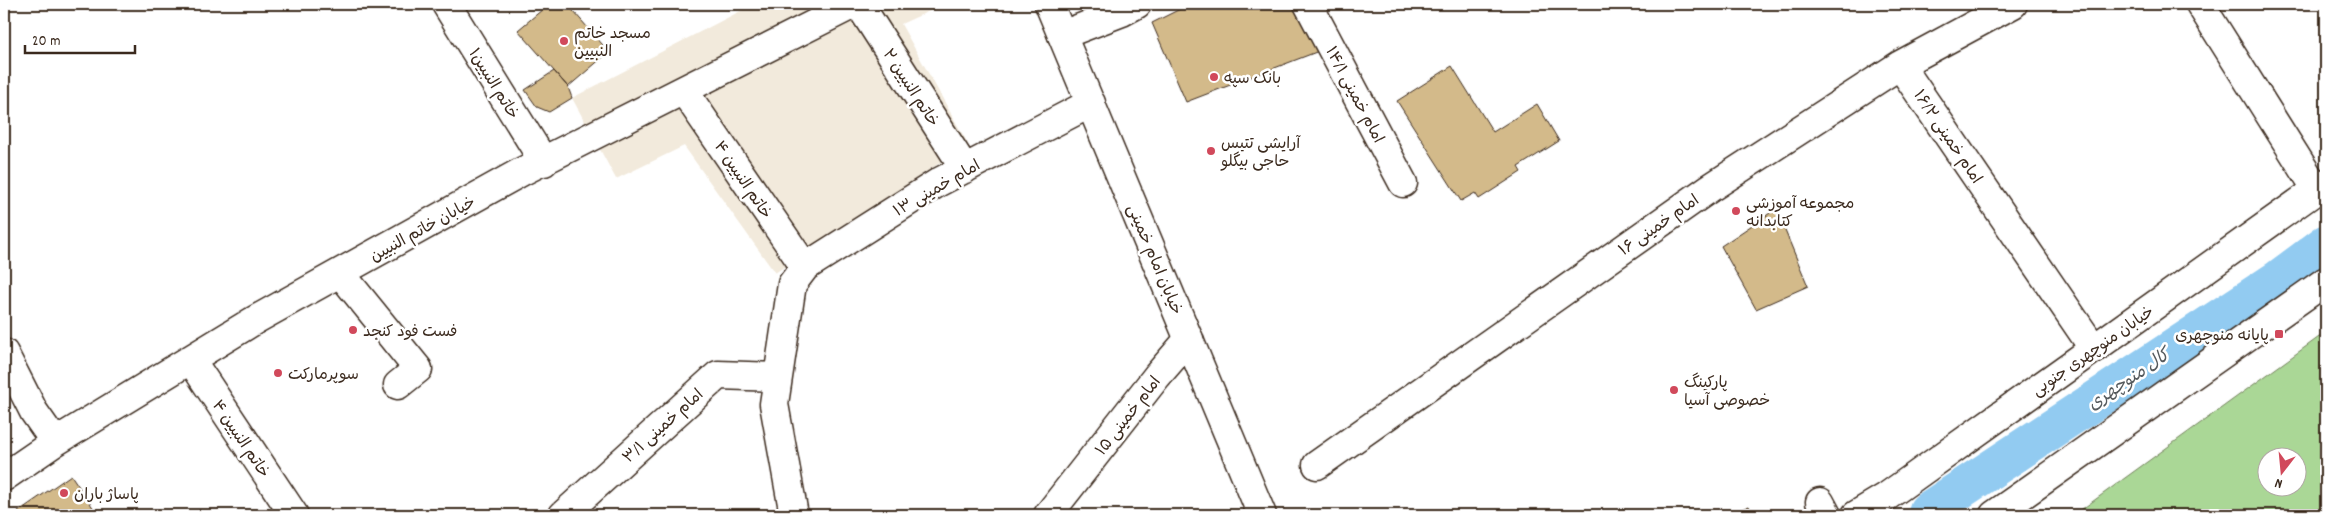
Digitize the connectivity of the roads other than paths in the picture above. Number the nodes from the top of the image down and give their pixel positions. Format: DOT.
graph roads {
  1 [pos="446,4"];
  2 [pos="854,4"];
  3 [pos="859,4"];
  4 [pos="1049,4"];
  5 [pos="1137,4"];
  6 [pos="1308,4"];
  7 [pos="2012,4"];
  8 [pos="2200,4"];
  9 [pos="1062,35"];
  10 [pos="1900,65"];
  11 [pos="684,91"];
  12 [pos="1091,103"];
  13 [pos="544,162"];
  14 [pos="965,169"];
  15 [pos="1403,183"];
  16 [pos="2322,187"];
  17 [pos="341,274"];
  18 [pos="798,275"];
  19 [pos="2326,281"];
  20 [pos="1189,339"];
  21 [pos="2094,349"];
  22 [pos="4,353"];
  23 [pos="191,360"];
  24 [pos="778,377"];
  25 [pos="398,385"];
  26 [pos="55,442"];
  27 [pos="1317,465"];
  28 [pos="4,477"];
  29 [pos="1891,506"];
  30 [pos="294,515"];
  31 [pos="563,515"];
  32 [pos="794,515"];
  33 [pos="1048,515"];
  34 [pos="1262,515"];
  35 [pos="1856,515"];
  36 [pos="1994,515"];
  1 -- 13 [label="street, خاتم النبیین۱"];
  2 -- 11 [label="street, خیابان خاتم النبیین"];
  3 -- 14 [label="street, خاتم النبیین ۲"];
  4 -- 9 [label="street, خیابان امام خمینی"];
  5 -- 9 [label="street"];
  6 -- 15 [label="street, امام خمینی ۱۴/۱"];
  7 -- 10 [label="street, امام خمینی ۱۶"];
  8 -- 16 [label="street"];
  9 -- 12 [label="street, خیابان امام خمینی"];
  10 -- 21 [label="street, امام خمینی ۱۶/۲"];
  10 -- 27 [label="street, امام خمینی ۱۶"];
  11 -- 13 [label="street, خیابان خاتم النبیین"];
  11 -- 18 [label="street, خاتم النبیین ۴"];
  12 -- 14 [label="street, امام خمینی ۱۳"];
  12 -- 20 [label="street, خیابان امام خمینی"];
  13 -- 17 [label="street, خیابان خاتم النبیین"];
  14 -- 18 [label="street, امام خمینی ۱۳"];
  16 -- 21 [label="street, خیابان منوچهری جنوبی"];
  17 -- 23 [label="street, خیابان خاتم النبیین"];
  17 -- 25 [label="street"];
  18 -- 24 [label="street"];
  19 -- 36 [label="street"];
  20 -- 33 [label="street, امام خمینی ۱۵"];
  20 -- 34 [label="street, خیابان امام خمینی"];
  21 -- 29 [label="street, خیابان منوچهری جنوبی"];
  22 -- 26 [label="street"];
  23 -- 26 [label="street, خیابان خاتم النبیین"];
  23 -- 30 [label="street, خاتم النبیین ۴"];
  24 -- 31 [label="street, امام خمینی ۳/۱"];
  24 -- 32 [label="street"];
  26 -- 28 [label="street, خیابان خاتم النبیین"];
  29 -- 35 [label="street, خیابان منوچهری جنوبی"];
}
